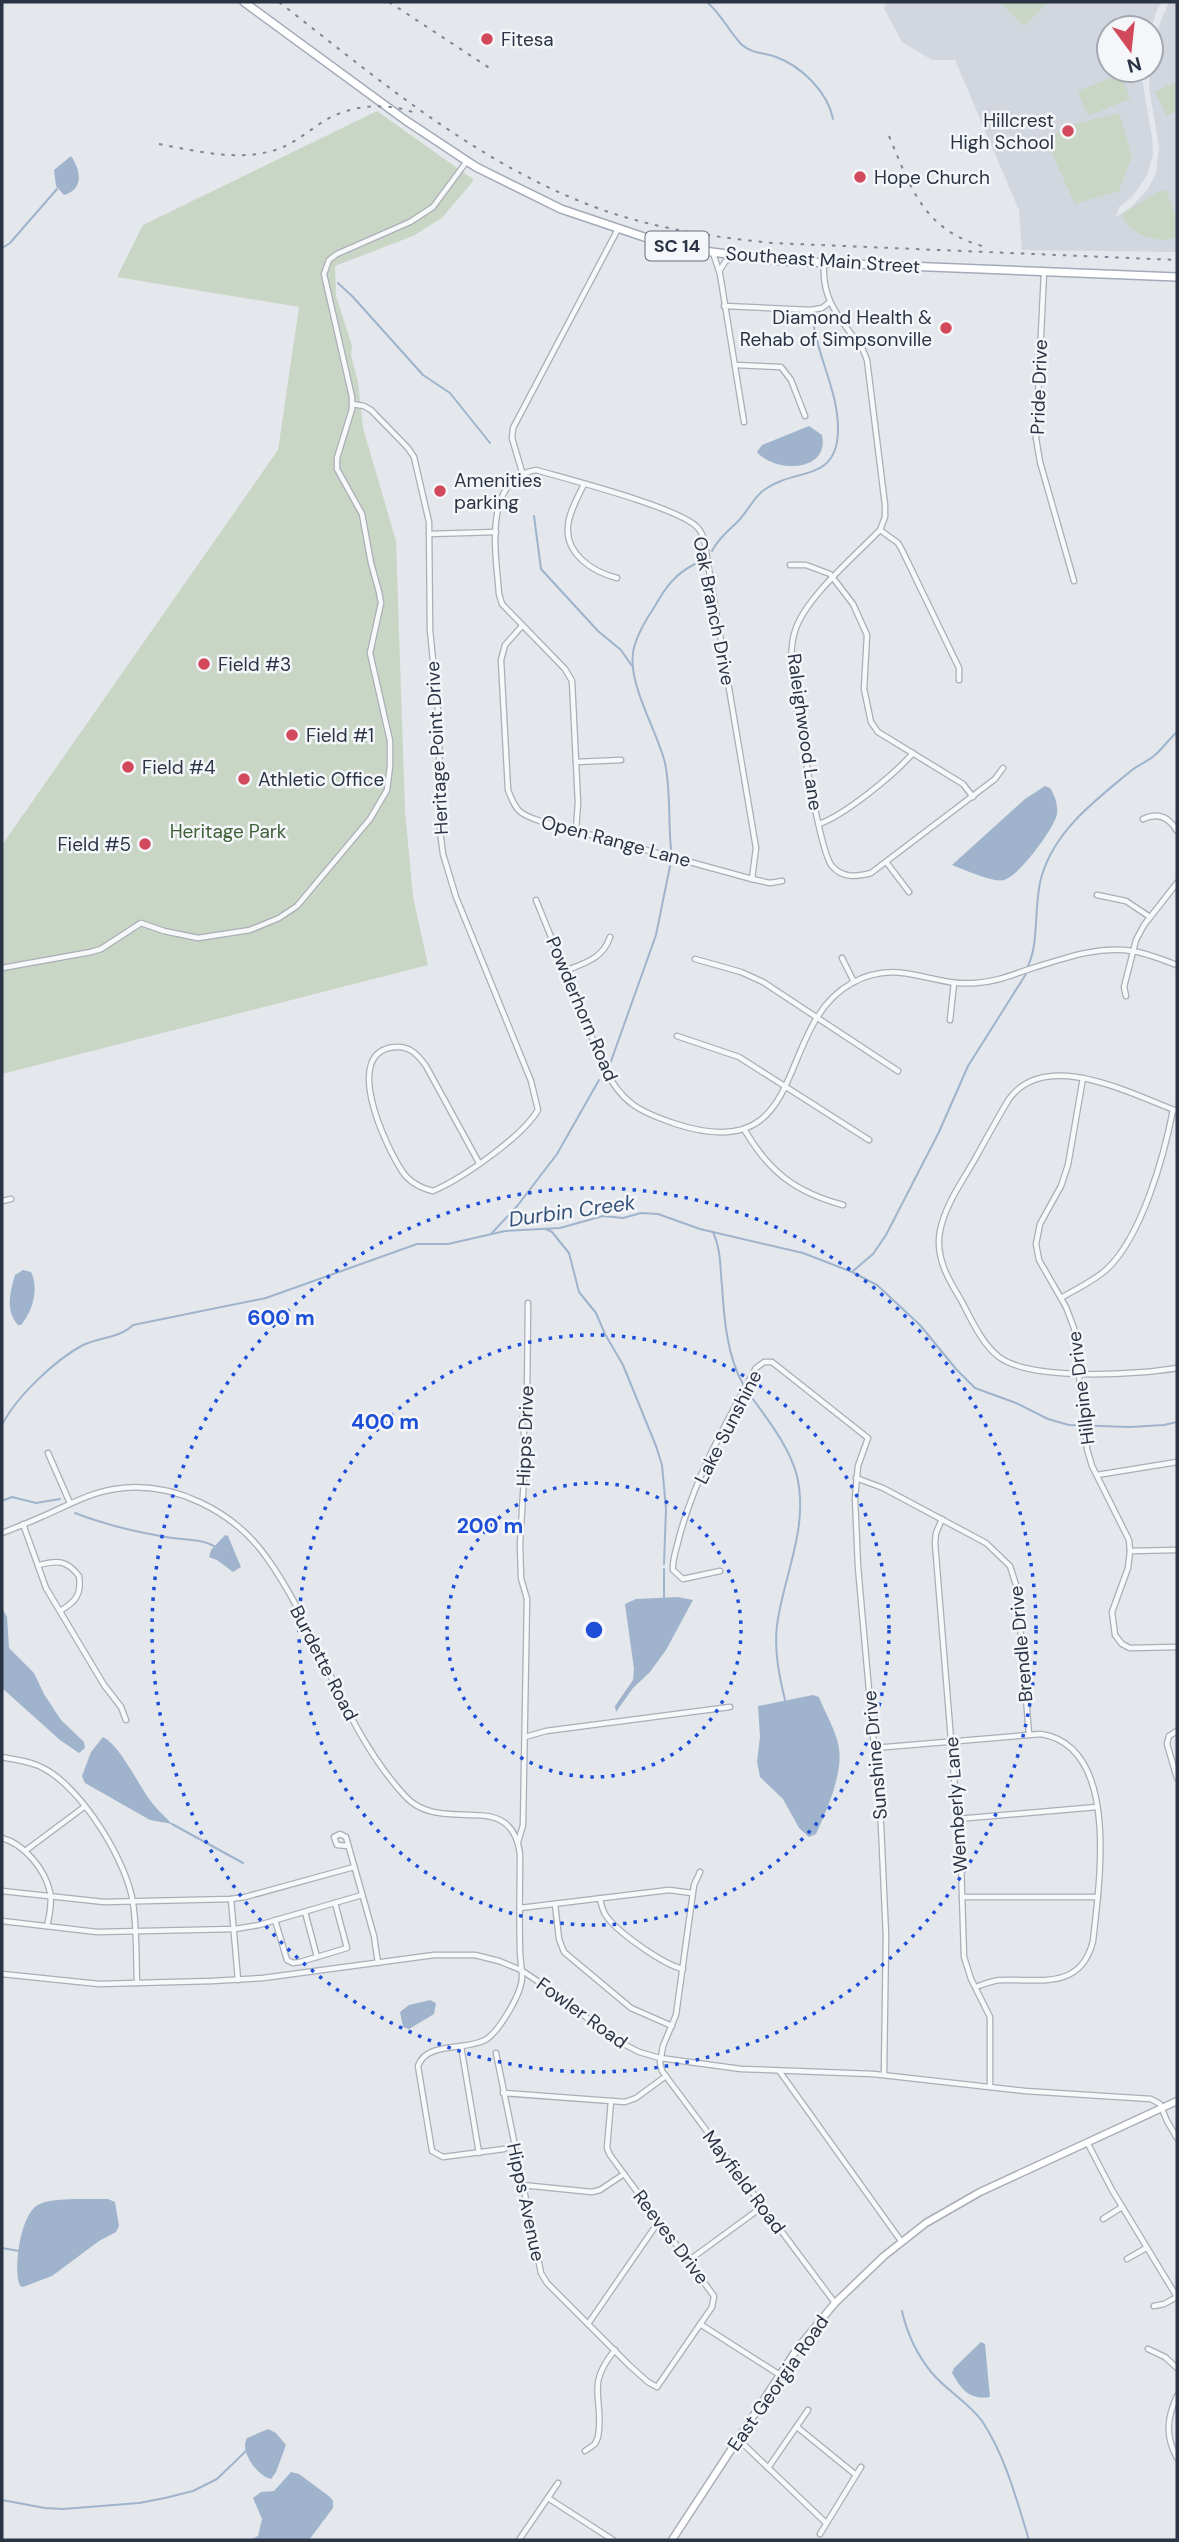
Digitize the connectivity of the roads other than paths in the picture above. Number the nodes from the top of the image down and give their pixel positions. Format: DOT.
graph roads {
  1 [pos="244,2"];
  2 [pos="467,161"];
  3 [pos="618,229"];
  4 [pos="713,253"];
  5 [pos="733,256"];
  6 [pos="824,263"];
  7 [pos="1044,272"];
  8 [pos="720,274"];
  9 [pos="1177,278"];
  10 [pos="830,302"];
  11 [pos="724,306"];
  12 [pos="734,365"];
  13 [pos="352,404"];
  14 [pos="804,416"];
  15 [pos="744,422"];
  16 [pos="522,472"];
  17 [pos="584,484"];
  18 [pos="880,530"];
  19 [pos="495,532"];
  20 [pos="429,534"];
  21 [pos="790,565"];
  22 [pos="617,578"];
  23 [pos="834,578"];
  24 [pos="1074,581"];
  25 [pos="522,626"];
  26 [pos="959,680"];
  27 [pos="913,753"];
  28 [pos="621,760"];
  29 [pos="576,762"];
  30 [pos="1003,768"];
  31 [pos="973,797"];
  32 [pos="1143,819"];
  33 [pos="819,824"];
  34 [pos="576,829"];
  35 [pos="1177,829"];
  36 [pos="887,863"];
  37 [pos="752,879"];
  38 [pos="782,881"];
  39 [pos="1177,883"];
  40 [pos="909,892"];
  41 [pos="1097,895"];
  42 [pos="536,900"];
  43 [pos="1150,917"];
  44 [pos="610,937"];
  45 [pos="1133,951"];
  46 [pos="842,958"];
  47 [pos="695,959"];
  48 [pos="1177,965"];
  49 [pos="2,968"];
  50 [pos="565,971"];
  51 [pos="854,982"];
  52 [pos="954,983"];
  53 [pos="1126,996"];
  54 [pos="817,1016"];
  55 [pos="950,1020"];
  56 [pos="677,1036"];
  57 [pos="898,1071"];
  58 [pos="1083,1078"];
  59 [pos="785,1086"];
  60 [pos="1175,1110"];
  61 [pos="744,1129"];
  62 [pos="869,1140"];
  63 [pos="479,1163"];
  64 [pos="11,1199"];
  65 [pos="2,1201"];
  66 [pos="843,1205"];
  67 [pos="1061,1298"];
  68 [pos="528,1303"];
  69 [pos="1177,1368"];
  70 [pos="1079,1372"];
  71 [pos="868,1438"];
  72 [pos="48,1453"];
  73 [pos="1177,1462"];
  74 [pos="1097,1475"];
  75 [pos="856,1478"];
  76 [pos="70,1503"];
  77 [pos="942,1519"];
  78 [pos="23,1524"];
  79 [pos="2,1533"];
  80 [pos="1177,1550"];
  81 [pos="1130,1551"];
  82 [pos="38,1565"];
  83 [pos="720,1571"];
  84 [pos="60,1611"];
  85 [pos="1177,1647"];
  86 [pos="730,1707"];
  87 [pos="126,1720"];
  88 [pos="1177,1731"];
  89 [pos="1029,1734"];
  90 [pos="525,1737"];
  91 [pos="951,1741"];
  92 [pos="874,1748"];
  93 [pos="2,1757"];
  94 [pos="1177,1778"];
  95 [pos="84,1807"];
  96 [pos="1097,1807"];
  97 [pos="957,1819"];
  98 [pos="2,1838"];
  99 [pos="518,1842"];
  100 [pos="348,1846"];
  101 [pos="25,1851"];
  102 [pos="354,1867"];
  103 [pos="700,1872"];
  104 [pos="2,1891"];
  105 [pos="692,1893"];
  106 [pos="362,1895"];
  107 [pos="50,1896"];
  108 [pos="962,1897"];
  109 [pos="600,1898"];
  110 [pos="1098,1898"];
  111 [pos="231,1899"];
  112 [pos="133,1901"];
  113 [pos="335,1903"];
  114 [pos="555,1904"];
  115 [pos="520,1908"];
  116 [pos="304,1912"];
  117 [pos="275,1920"];
  118 [pos="2,1921"];
  119 [pos="47,1926"];
  120 [pos="234,1929"];
  121 [pos="136,1931"];
  122 [pos="317,1957"];
  123 [pos="378,1963"];
  124 [pos="682,1969"];
  125 [pos="521,1970"];
  126 [pos="2,1974"];
  127 [pos="238,1980"];
  128 [pos="137,1983"];
  129 [pos="976,1987"];
  130 [pos="672,2026"];
  131 [pos="461,2046"];
  132 [pos="496,2053"];
  133 [pos="660,2058"];
  134 [pos="780,2072"];
  135 [pos="884,2074"];
  136 [pos="666,2076"];
  137 [pos="990,2087"];
  138 [pos="503,2093"];
  139 [pos="611,2101"];
  140 [pos="1177,2101"];
  141 [pos="1162,2108"];
  142 [pos="1177,2137"];
  143 [pos="1087,2141"];
  144 [pos="503,2149"];
  145 [pos="479,2153"];
  146 [pos="624,2174"];
  147 [pos="522,2185"];
  148 [pos="762,2207"];
  149 [pos="1122,2207"];
  150 [pos="1103,2219"];
  151 [pos="659,2221"];
  152 [pos="901,2241"];
  153 [pos="1146,2248"];
  154 [pos="1127,2259"];
  155 [pos="688,2260"];
  156 [pos="1177,2297"];
  157 [pos="835,2302"];
  158 [pos="1154,2306"];
  159 [pos="588,2324"];
  160 [pos="700,2324"];
  161 [pos="1149,2349"];
  162 [pos="615,2350"];
  163 [pos="1177,2368"];
  164 [pos="780,2375"];
  165 [pos="1177,2396"];
  166 [pos="808,2410"];
  167 [pos="797,2427"];
  168 [pos="738,2439"];
  169 [pos="585,2451"];
  170 [pos="1177,2458"];
  171 [pos="861,2467"];
  172 [pos="768,2468"];
  173 [pos="856,2475"];
  174 [pos="558,2483"];
  175 [pos="548,2498"];
  176 [pos="827,2523"];
  177 [pos="820,2534"];
  178 [pos="519,2540"];
  179 [pos="611,2540"];
  180 [pos="672,2540"];
  1 -- 2 [label="main road, Southeast Main Street / SC 14"];
  2 -- 3 [label="main road, Southeast Main Street / SC 14"];
  2 -- 13 [label="street"];
  3 -- 4 [label="main road, Southeast Main Street / SC 14"];
  3 -- 16 [label="street"];
  4 -- 5 [label="main road, Southeast Main Street / SC 14"];
  4 -- 8 [label="street"];
  5 -- 6 [label="main road, Southeast Main Street / SC 14"];
  5 -- 8 [label="street"];
  6 -- 7 [label="main road, Southeast Main Street / SC 14"];
  6 -- 10 [label="street"];
  7 -- 9 [label="main road, Southeast Main Street / SC 14"];
  7 -- 24 [label="street, Pride Drive"];
  8 -- 11 [label="street"];
  10 -- 11 [label="street"];
  10 -- 18 [label="street"];
  11 -- 12 [label="street"];
  12 -- 14 [label="street"];
  12 -- 15 [label="street"];
  13 -- 20 [label="street, Heritage Point Drive"];
  13 -- 49 [label="street"];
  16 -- 17 [label="street, Oak Branch Drive"];
  16 -- 19 [label="street"];
  17 -- 22 [label="street"];
  17 -- 37 [label="street, Oak Branch Drive"];
  18 -- 23 [label="street, Raleighwood Lane"];
  18 -- 26 [label="street"];
  19 -- 20 [label="street"];
  19 -- 25 [label="street"];
  20 -- 63 [label="street, Heritage Point Drive"];
  21 -- 23 [label="street"];
  23 -- 27 [label="street"];
  23 -- 33 [label="street, Raleighwood Lane"];
  25 -- 29 [label="street"];
  25 -- 34 [label="street, Open Range Lane"];
  27 -- 31 [label="street"];
  27 -- 33 [label="street"];
  28 -- 29 [label="street"];
  29 -- 34 [label="street"];
  30 -- 31 [label="street, Raleighwood Lane"];
  31 -- 36 [label="street, Raleighwood Lane"];
  32 -- 35 [label="street"];
  33 -- 36 [label="street, Raleighwood Lane"];
  34 -- 37 [label="street, Open Range Lane"];
  36 -- 40 [label="street"];
  37 -- 38 [label="street, Open Range Lane"];
  39 -- 43 [label="street"];
  41 -- 43 [label="street"];
  42 -- 50 [label="street, Powderhorn Road"];
  43 -- 45 [label="street"];
  44 -- 50 [label="street"];
  45 -- 48 [label="street"];
  45 -- 52 [label="street"];
  45 -- 53 [label="street"];
  46 -- 51 [label="street"];
  47 -- 54 [label="street"];
  50 -- 61 [label="street, Powderhorn Road"];
  51 -- 52 [label="street"];
  51 -- 54 [label="street"];
  52 -- 55 [label="street"];
  54 -- 57 [label="street"];
  54 -- 59 [label="street"];
  56 -- 59 [label="street"];
  58 -- 60 [label="street"];
  58 -- 67 [label="street, Hillpine Drive"];
  58 -- 70 [label="street"];
  59 -- 61 [label="street"];
  59 -- 62 [label="street"];
  60 -- 67 [label="street"];
  61 -- 66 [label="street"];
  63 -- 63 [label="street, Heritage Point Drive"];
  64 -- 65 [label="street"];
  67 -- 70 [label="street, Hillpine Drive"];
  68 -- 90 [label="street, Hipps Drive"];
  69 -- 70 [label="street"];
  70 -- 74 [label="street, Hillpine Drive"];
  71 -- 75 [label="street, Sunshine Drive"];
  71 -- 83 [label="street, Lake Sunshine"];
  72 -- 76 [label="street"];
  73 -- 74 [label="street"];
  74 -- 81 [label="street, Hillpine Drive"];
  75 -- 77 [label="street, Brendle Drive"];
  75 -- 92 [label="street, Sunshine Drive"];
  76 -- 78 [label="street, Burdette Road"];
  76 -- 99 [label="street, Burdette Road"];
  77 -- 89 [label="street, Brendle Drive"];
  77 -- 91 [label="street, Wemberly Lane"];
  78 -- 79 [label="street, Burdette Road"];
  78 -- 82 [label="street"];
  80 -- 81 [label="street"];
  81 -- 85 [label="street"];
  82 -- 84 [label="street"];
  82 -- 84 [label="street"];
  84 -- 87 [label="street"];
  86 -- 90 [label="street"];
  88 -- 94 [label="street"];
  89 -- 91 [label="street"];
  89 -- 96 [label="street"];
  90 -- 99 [label="street, Hipps Drive"];
  91 -- 92 [label="street"];
  91 -- 97 [label="street, Wemberly Lane"];
  92 -- 135 [label="street, Sunshine Drive"];
  93 -- 95 [label="street"];
  95 -- 101 [label="street"];
  95 -- 112 [label="street"];
  96 -- 97 [label="street"];
  96 -- 110 [label="street"];
  97 -- 108 [label="street, Wemberly Lane"];
  98 -- 101 [label="street"];
  99 -- 115 [label="street"];
  100 -- 102 [label="street"];
  101 -- 107 [label="street"];
  102 -- 106 [label="street"];
  102 -- 111 [label="street"];
  103 -- 105 [label="street"];
  104 -- 107 [label="street"];
  105 -- 109 [label="street"];
  105 -- 124 [label="street"];
  106 -- 113 [label="street"];
  106 -- 123 [label="street"];
  107 -- 112 [label="street"];
  107 -- 119 [label="street"];
  108 -- 110 [label="street"];
  108 -- 129 [label="street, Wemberly Lane"];
  109 -- 114 [label="street"];
  109 -- 124 [label="street"];
  110 -- 129 [label="street"];
  111 -- 112 [label="street"];
  111 -- 120 [label="street"];
  112 -- 121 [label="street"];
  113 -- 116 [label="street"];
  113 -- 122 [label="street"];
  114 -- 115 [label="street"];
  114 -- 130 [label="street"];
  115 -- 125 [label="street"];
  116 -- 117 [label="street"];
  116 -- 122 [label="street"];
  117 -- 120 [label="street"];
  117 -- 122 [label="street"];
  118 -- 119 [label="street"];
  119 -- 121 [label="street"];
  120 -- 121 [label="street"];
  120 -- 127 [label="street"];
  121 -- 128 [label="street"];
  123 -- 125 [label="street, Fowler Road"];
  123 -- 127 [label="street, Fowler Road"];
  124 -- 130 [label="street"];
  125 -- 131 [label="street"];
  125 -- 133 [label="street, Fowler Road"];
  126 -- 128 [label="street, Fowler Road"];
  127 -- 128 [label="street, Fowler Road"];
  129 -- 137 [label="street, Wemberly Lane"];
  130 -- 133 [label="street"];
  131 -- 145 [label="street"];
  131 -- 145 [label="street"];
  132 -- 138 [label="street, Hipps Avenue"];
  133 -- 134 [label="street, Fowler Road"];
  133 -- 136 [label="street, Mayfield Road"];
  134 -- 135 [label="street, Fowler Road"];
  134 -- 152 [label="street"];
  135 -- 137 [label="street, Fowler Road"];
  136 -- 139 [label="street"];
  136 -- 148 [label="street, Mayfield Road"];
  137 -- 141 [label="street, Fowler Road"];
  138 -- 139 [label="street"];
  138 -- 147 [label="street, Hipps Avenue"];
  139 -- 146 [label="street, Reeves Drive"];
  140 -- 141 [label="main road, East Georgia Road"];
  141 -- 142 [label="street"];
  141 -- 143 [label="main road, East Georgia Road"];
  143 -- 149 [label="street"];
  143 -- 152 [label="main road, East Georgia Road"];
  144 -- 145 [label="street"];
  146 -- 147 [label="street"];
  146 -- 151 [label="street, Reeves Drive"];
  147 -- 159 [label="street, Hipps Avenue"];
  148 -- 155 [label="street"];
  148 -- 157 [label="street, Mayfield Road"];
  149 -- 150 [label="street"];
  149 -- 153 [label="street"];
  151 -- 155 [label="street, Reeves Drive"];
  151 -- 159 [label="street"];
  152 -- 157 [label="main road, East Georgia Road"];
  153 -- 154 [label="street"];
  153 -- 156 [label="street"];
  155 -- 160 [label="street, Reeves Drive"];
  156 -- 158 [label="street"];
  157 -- 164 [label="main road, East Georgia Road"];
  159 -- 162 [label="street, Hipps Avenue"];
  160 -- 162 [label="street, Hipps Avenue"];
  160 -- 164 [label="street"];
  161 -- 163 [label="street"];
  162 -- 169 [label="street"];
  164 -- 168 [label="main road, East Georgia Road"];
  165 -- 170 [label="street"];
  166 -- 167 [label="street"];
  167 -- 172 [label="street"];
  167 -- 173 [label="street"];
  168 -- 172 [label="street"];
  168 -- 180 [label="main road, East Georgia Road"];
  171 -- 173 [label="street"];
  172 -- 176 [label="street"];
  173 -- 176 [label="street"];
  174 -- 175 [label="street"];
  175 -- 178 [label="street"];
  175 -- 179 [label="street"];
  176 -- 177 [label="street"];
}
